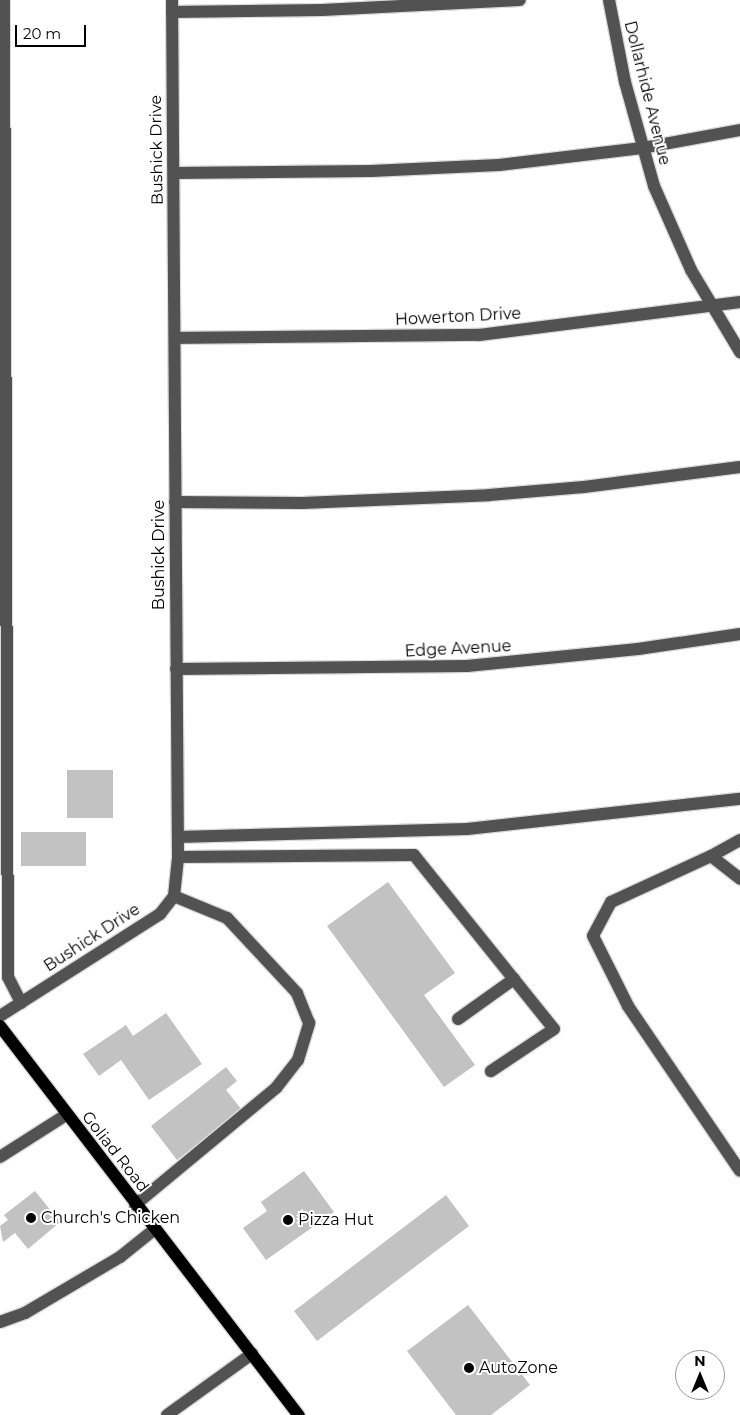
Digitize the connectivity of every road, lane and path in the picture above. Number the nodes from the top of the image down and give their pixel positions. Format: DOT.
graph roads {
  1 [pos="4,0"];
  2 [pos="520,0"];
  3 [pos="609,0"];
  4 [pos="172,6"];
  5 [pos="740,130"];
  6 [pos="642,148"];
  7 [pos="174,173"];
  8 [pos="740,302"];
  9 [pos="712,306"];
  10 [pos="176,338"];
  11 [pos="740,352"];
  12 [pos="740,467"];
  13 [pos="176,502"];
  14 [pos="740,634"];
  15 [pos="176,669"];
  16 [pos="740,799"];
  17 [pos="178,837"];
  18 [pos="740,840"];
  19 [pos="711,856"];
  20 [pos="178,857"];
  21 [pos="740,879"];
  22 [pos="174,896"];
  23 [pos="514,979"];
  24 [pos="21,1003"];
  25 [pos="0,1016"];
  26 [pos="458,1019"];
  27 [pos="0,1026"];
  28 [pos="492,1071"];
  29 [pos="66,1115"];
  30 [pos="0,1157"];
  31 [pos="740,1171"];
  32 [pos="135,1205"];
  33 [pos="155,1229"];
  34 [pos="0,1322"];
  35 [pos="252,1354"];
  36 [pos="167,1415"];
  37 [pos="299,1415"];
  1 -- 24 [label="street"];
  2 -- 4 [label="street"];
  3 -- 6 [label="street, Dollarhide Avenue"];
  4 -- 7 [label="street, Bushick Drive"];
  5 -- 6 [label="street"];
  6 -- 7 [label="street"];
  6 -- 9 [label="street, Dollarhide Avenue"];
  7 -- 10 [label="street, Bushick Drive"];
  8 -- 9 [label="street, Howerton Drive"];
  9 -- 10 [label="street, Howerton Drive"];
  9 -- 11 [label="street, Dollarhide Avenue"];
  10 -- 13 [label="street, Bushick Drive"];
  12 -- 13 [label="street"];
  13 -- 15 [label="street, Bushick Drive"];
  14 -- 15 [label="street, Edge Avenue"];
  15 -- 17 [label="street, Bushick Drive"];
  16 -- 17 [label="street"];
  17 -- 20 [label="street, Bushick Drive"];
  18 -- 19 [label="street"];
  19 -- 21 [label="street"];
  19 -- 31 [label="street"];
  20 -- 22 [label="street, Bushick Drive"];
  20 -- 23 [label="street"];
  22 -- 24 [label="street, Bushick Drive"];
  22 -- 32 [label="street"];
  23 -- 26 [label="street"];
  23 -- 28 [label="street"];
  24 -- 25 [label="street, Bushick Drive"];
  27 -- 29 [label="main road, Goliad Road"];
  29 -- 30 [label="street"];
  29 -- 32 [label="main road, Goliad Road"];
  32 -- 33 [label="main road, Goliad Road"];
  33 -- 34 [label="street"];
  33 -- 35 [label="main road, Goliad Road"];
  35 -- 36 [label="street"];
  35 -- 37 [label="main road, Goliad Road"];
}
